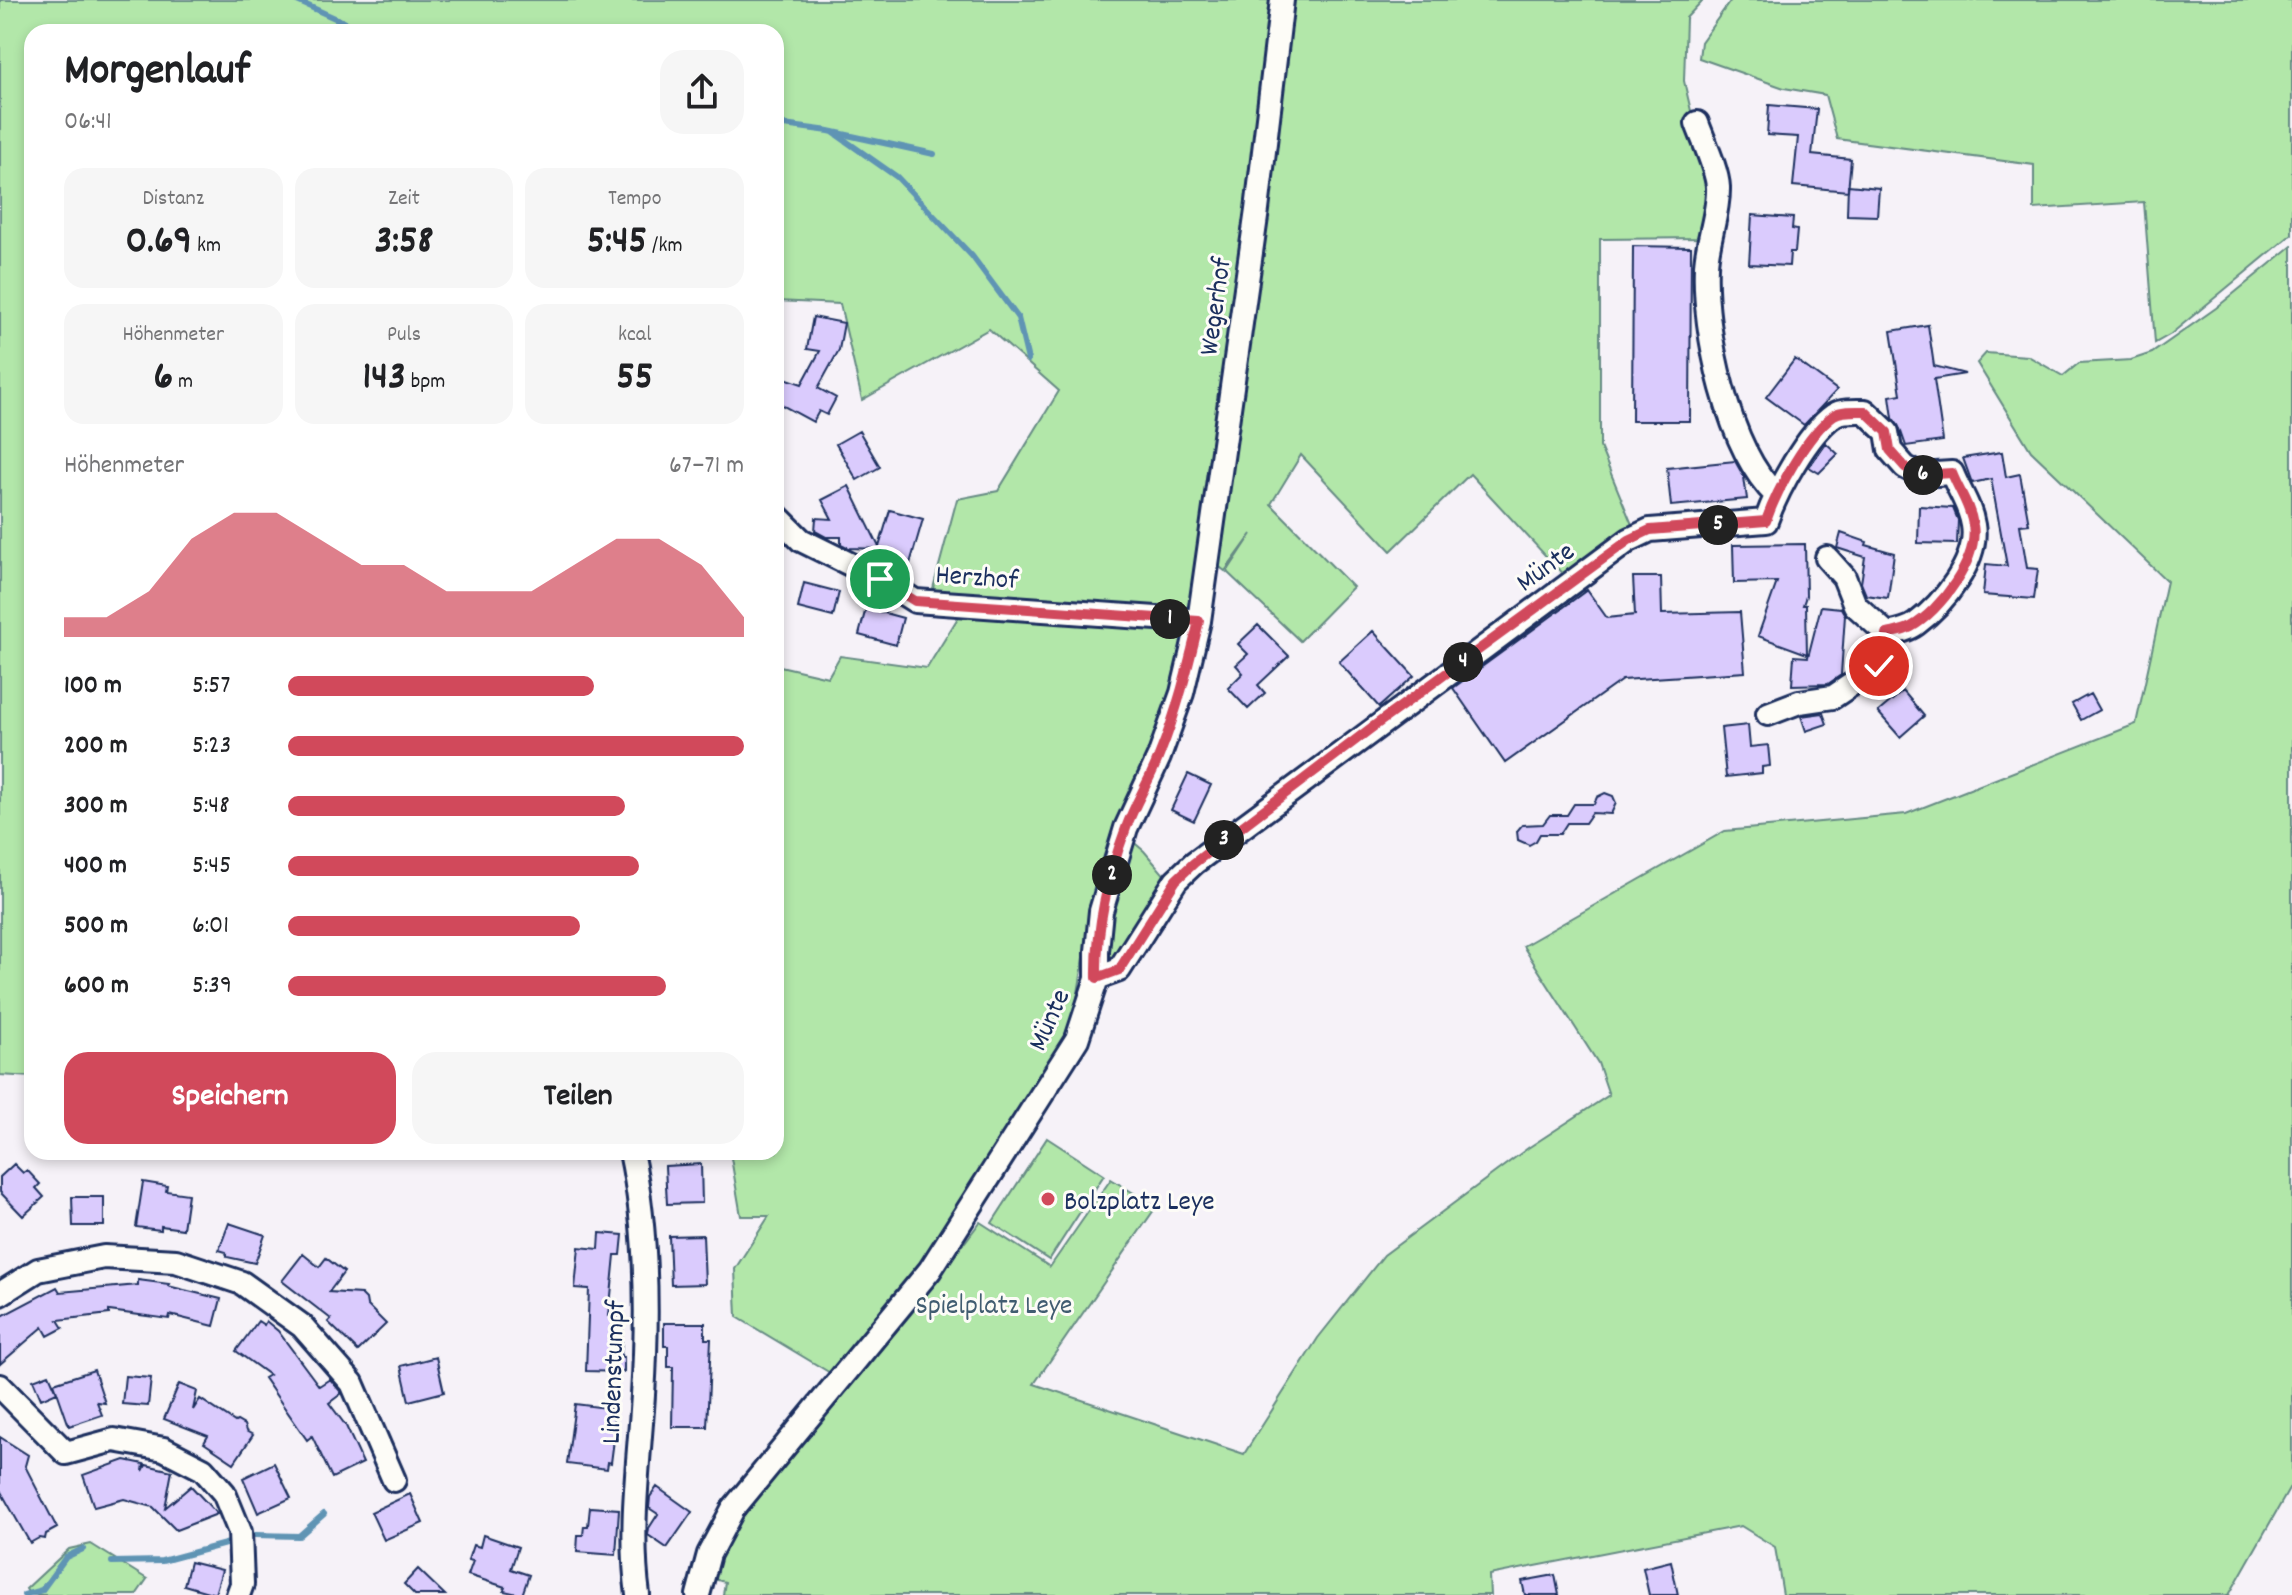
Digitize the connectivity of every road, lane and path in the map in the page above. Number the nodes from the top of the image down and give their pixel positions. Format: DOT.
graph roads {
  1 [pos="1282,0"];
  2 [pos="1697,123"];
  3 [pos="1776,495"];
  4 [pos="784,523"];
  5 [pos="1827,558"];
  6 [pos="1199,621"];
  7 [pos="1887,634"];
  8 [pos="1768,714"];
  9 [pos="1097,978"];
  10 [pos="633,1160"];
  11 [pos="0,1294"];
  12 [pos="0,1386"];
  13 [pos="394,1480"];
  14 [pos="238,1595"];
  15 [pos="638,1595"];
  16 [pos="698,1595"];
  1 -- 6 [label="street, Wegerhof"];
  2 -- 3 [label="street"];
  3 -- 7 [label="street, Münte"];
  3 -- 9 [label="street, Münte"];
  4 -- 6 [label="street, Herzhof"];
  5 -- 7 [label="street"];
  6 -- 9 [label="street, Wegerhof"];
  7 -- 8 [label="street"];
  9 -- 16 [label="street, Münte"];
  10 -- 15 [label="street, Lindenstumpf"];
  11 -- 13 [label="street"];
  12 -- 14 [label="street"];
}
